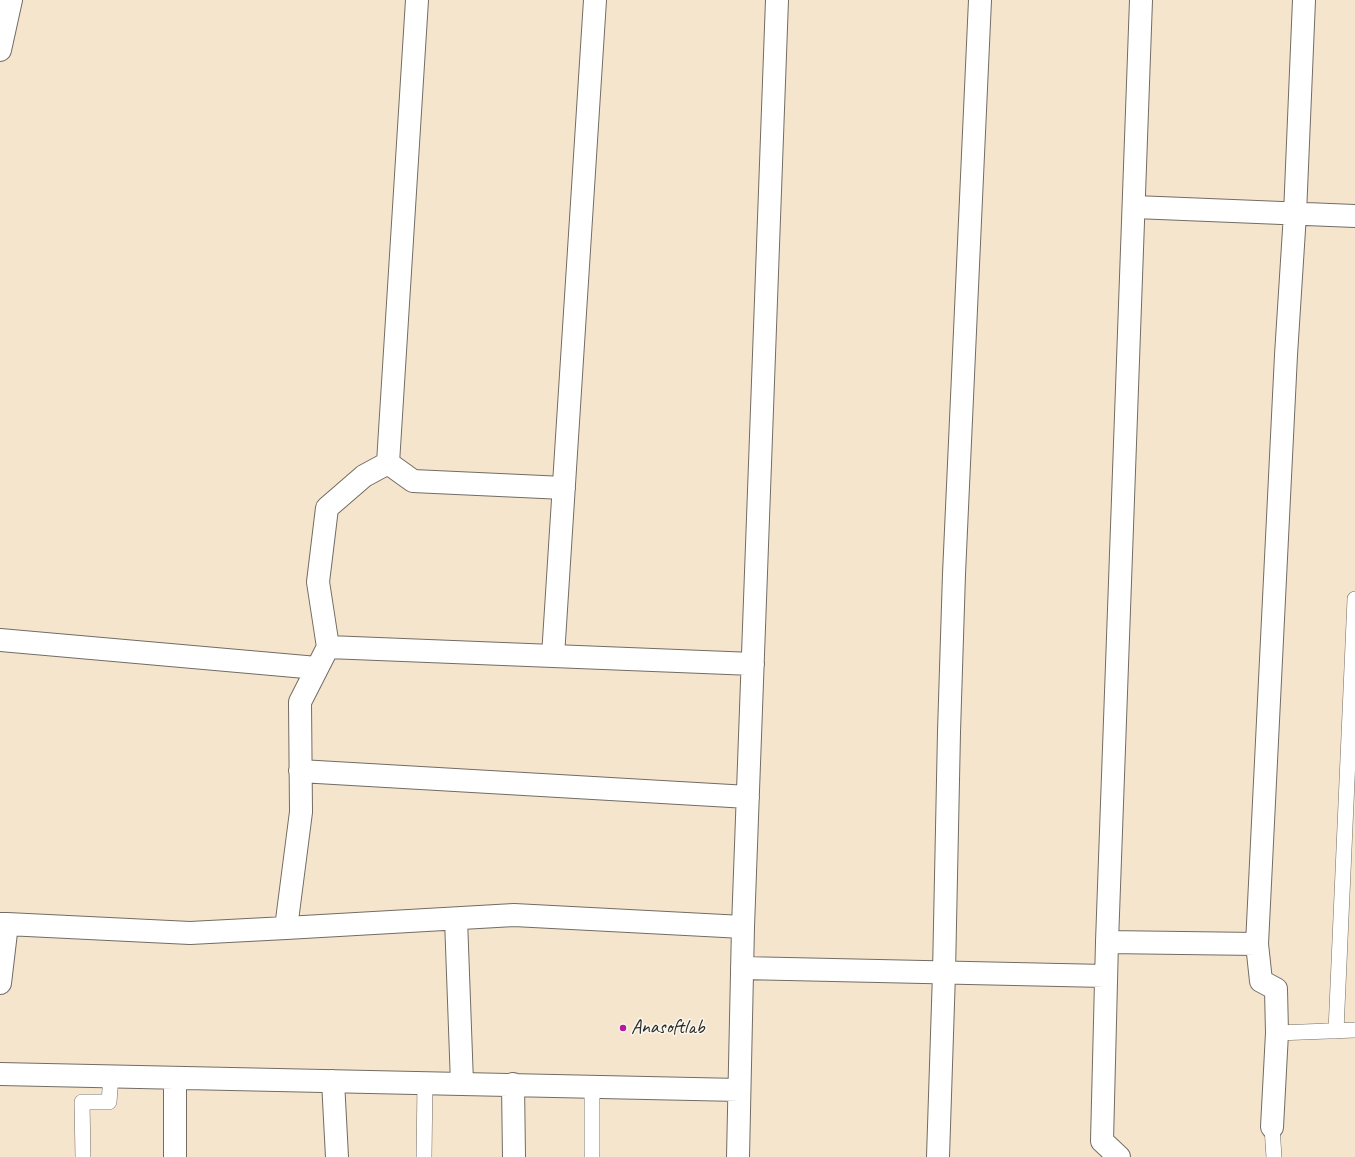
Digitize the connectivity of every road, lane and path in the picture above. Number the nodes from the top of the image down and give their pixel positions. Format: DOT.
graph roads {
  1 [pos="11,0"];
  2 [pos="417,0"];
  3 [pos="595,0"];
  4 [pos="777,0"];
  5 [pos="980,0"];
  6 [pos="1141,0"];
  7 [pos="1304,0"];
  8 [pos="0,46"];
  9 [pos="1135,208"];
  10 [pos="1295,214"];
  11 [pos="1355,216"];
  12 [pos="388,463"];
  13 [pos="564,488"];
  14 [pos="1355,599"];
  15 [pos="0,640"];
  16 [pos="328,647"];
  17 [pos="553,656"];
  18 [pos="753,664"];
  19 [pos="317,668"];
  20 [pos="300,771"];
  21 [pos="748,797"];
  22 [pos="456,918"];
  23 [pos="3,924"];
  24 [pos="743,927"];
  25 [pos="286,928"];
  26 [pos="1107,942"];
  27 [pos="1257,944"];
  28 [pos="742,968"];
  29 [pos="944,972"];
  30 [pos="1106,976"];
  31 [pos="0,984"];
  32 [pos="1355,1030"];
  33 [pos="1336,1031"];
  34 [pos="1277,1033"];
  35 [pos="0,1074"];
  36 [pos="111,1076"];
  37 [pos="176,1078"];
  38 [pos="333,1081"];
  39 [pos="424,1082"];
  40 [pos="462,1083"];
  41 [pos="513,1084"];
  42 [pos="592,1086"];
  43 [pos="739,1090"];
  44 [pos="1272,1127"];
  45 [pos="83,1157"];
  46 [pos="175,1157"];
  47 [pos="337,1157"];
  48 [pos="424,1157"];
  49 [pos="514,1157"];
  50 [pos="592,1157"];
  51 [pos="738,1157"];
  52 [pos="938,1157"];
  53 [pos="1119,1157"];
  54 [pos="1274,1157"];
  1 -- 8 [label="street"];
  2 -- 12 [label="street"];
  3 -- 13 [label="street"];
  4 -- 18 [label="street"];
  5 -- 29 [label="street"];
  6 -- 9 [label="street"];
  7 -- 10 [label="street"];
  9 -- 10 [label="street"];
  9 -- 26 [label="street"];
  10 -- 11 [label="street"];
  10 -- 27 [label="street"];
  12 -- 13 [label="street"];
  12 -- 16 [label="street"];
  13 -- 17 [label="street"];
  14 -- 33 [label="lane"];
  15 -- 19 [label="street"];
  16 -- 17 [label="street"];
  16 -- 19 [label="street"];
  17 -- 18 [label="street"];
  18 -- 21 [label="street"];
  19 -- 20 [label="street"];
  20 -- 21 [label="street"];
  20 -- 25 [label="street"];
  21 -- 24 [label="street"];
  22 -- 24 [label="street"];
  22 -- 25 [label="street"];
  22 -- 40 [label="street"];
  23 -- 25 [label="street"];
  23 -- 31 [label="street"];
  24 -- 28 [label="street"];
  26 -- 27 [label="street"];
  26 -- 30 [label="street"];
  27 -- 34 [label="street"];
  28 -- 29 [label="street"];
  28 -- 43 [label="street"];
  29 -- 30 [label="street"];
  29 -- 52 [label="street"];
  30 -- 53 [label="street"];
  32 -- 33 [label="lane"];
  33 -- 34 [label="lane"];
  34 -- 44 [label="street"];
  35 -- 36 [label="street"];
  36 -- 37 [label="street"];
  36 -- 45 [label="lane"];
  37 -- 38 [label="street"];
  37 -- 46 [label="street"];
  38 -- 39 [label="street"];
  38 -- 47 [label="street"];
  39 -- 40 [label="street"];
  39 -- 48 [label="lane"];
  40 -- 41 [label="street"];
  41 -- 42 [label="street"];
  41 -- 49 [label="street"];
  42 -- 43 [label="street"];
  42 -- 50 [label="lane"];
  43 -- 51 [label="street"];
  44 -- 54 [label="lane"];
}
